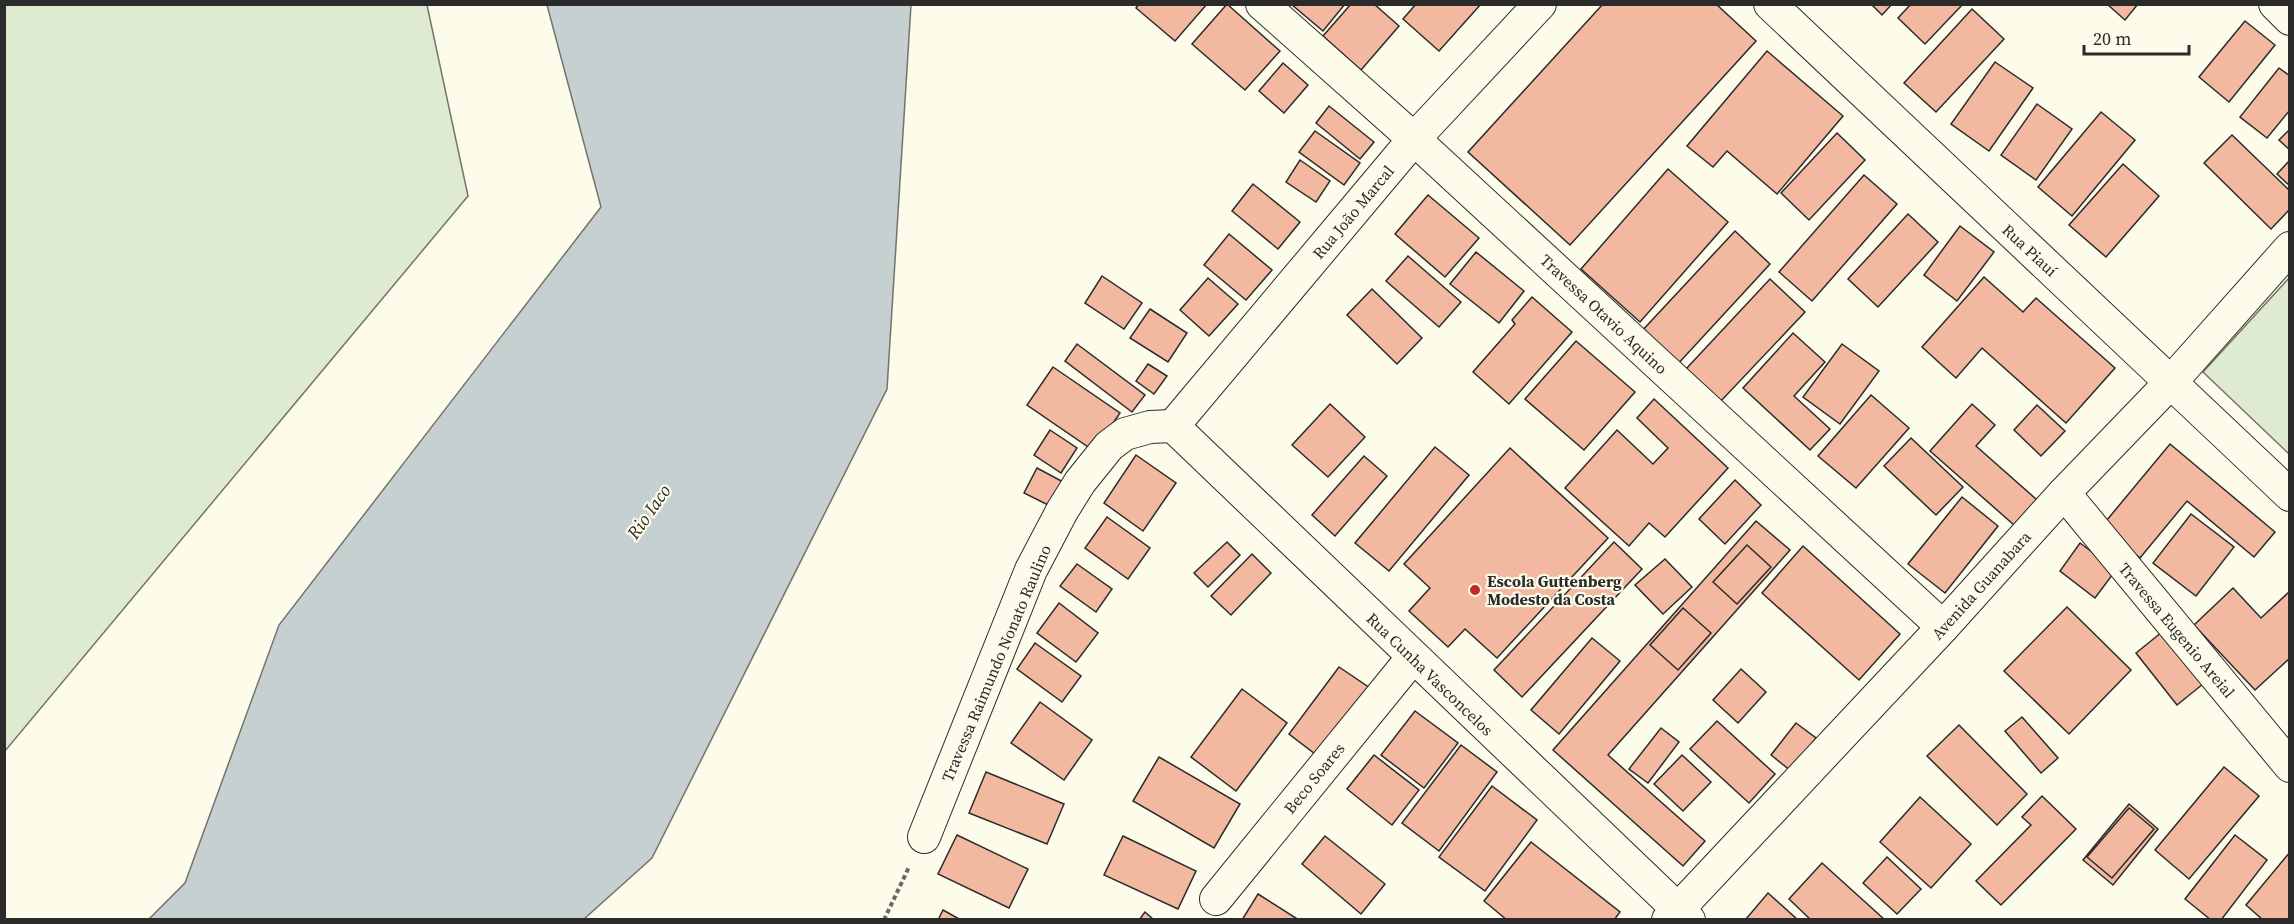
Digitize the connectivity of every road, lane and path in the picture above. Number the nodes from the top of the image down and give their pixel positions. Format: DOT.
graph roads {
  1 [pos="1263,4"];
  2 [pos="1540,4"];
  3 [pos="1770,4"];
  4 [pos="2274,4"];
  5 [pos="2289,19"];
  6 [pos="1414,140"];
  7 [pos="2289,248"];
  8 [pos="2170,383"];
  9 [pos="1173,426"];
  10 [pos="2064,493"];
  11 [pos="2289,495"];
  12 [pos="1943,627"];
  13 [pos="1413,657"];
  14 [pos="2289,766"];
  15 [pos="924,837"];
  16 [pos="1216,899"];
  17 [pos="1678,916"];
  18 [pos="884,920"];
  1 -- 6 [label="street, Travessa Otavio Aquino"];
  2 -- 6 [label="street, Rua João Marcal"];
  3 -- 8 [label="street, Rua Piauí"];
  4 -- 5 [label="street"];
  6 -- 9 [label="street, Rua João Marcal"];
  6 -- 12 [label="street, Travessa Otavio Aquino"];
  7 -- 8 [label="street, Avenida Guanabara"];
  8 -- 10 [label="street, Avenida Guanabara"];
  8 -- 11 [label="street, Rua Piauí"];
  9 -- 13 [label="street, Rua Cunha Vasconcelos"];
  9 -- 15 [label="street, Travessa Raimundo Nonato Raulino"];
  10 -- 12 [label="street, Avenida Guanabara"];
  10 -- 14 [label="street, Travessa Eugenio Areial"];
  12 -- 17 [label="street, Avenida Guanabara"];
  13 -- 16 [label="street, Beco Soares"];
  13 -- 17 [label="street, Rua Cunha Vasconcelos"];
  15 -- 18 [label="path"];
}
